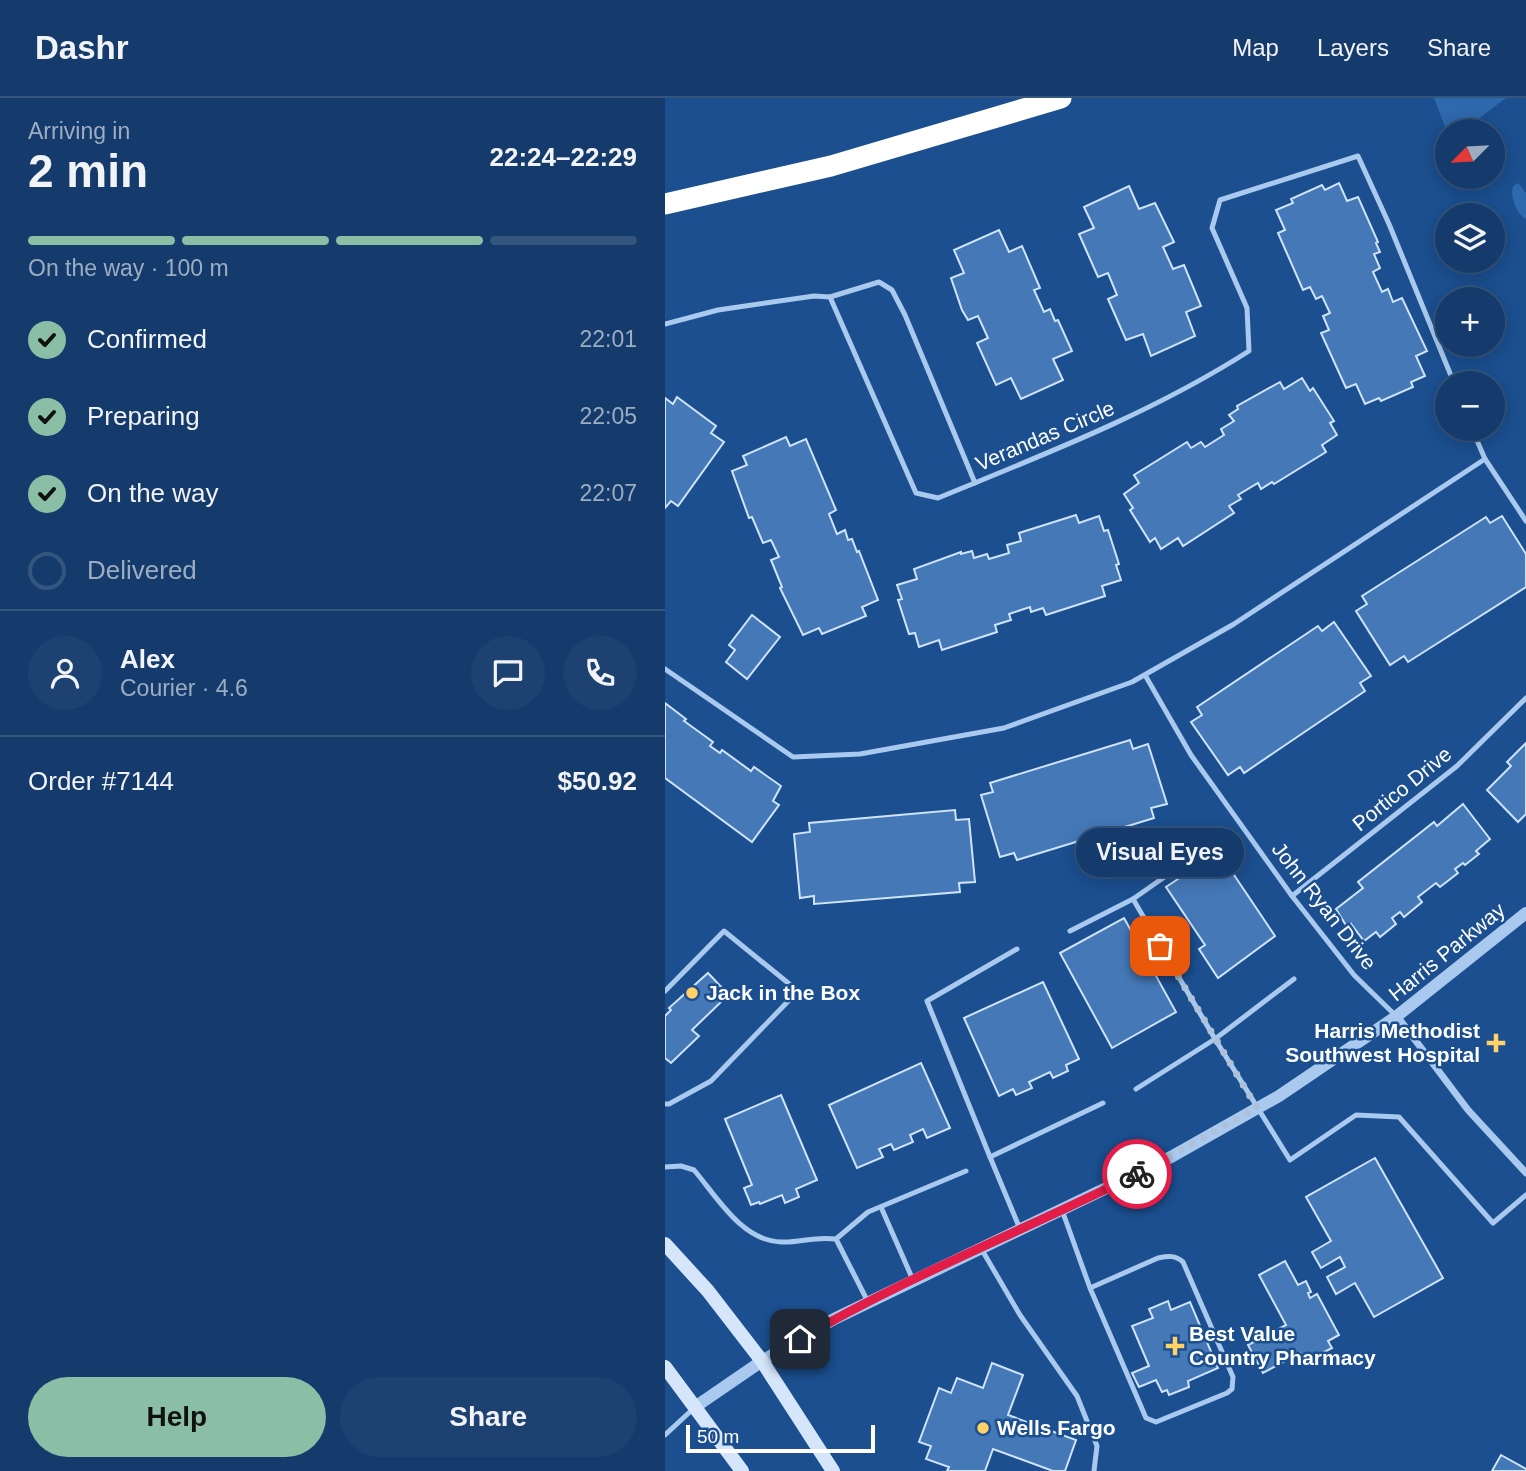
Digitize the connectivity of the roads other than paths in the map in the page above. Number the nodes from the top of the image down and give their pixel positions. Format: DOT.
graph roads {
  1 [pos="1061,98"];
  2 [pos="665,204"];
  3 [pos="830,297"];
  4 [pos="665,324"];
  5 [pos="1449,371"];
  6 [pos="1477,441"];
  7 [pos="1485,459"];
  8 [pos="975,483"];
  9 [pos="1526,521"];
  10 [pos="665,669"];
  11 [pos="1145,675"];
  12 [pos="1526,698"];
  13 [pos="1183,864"];
  14 [pos="1292,896"];
  15 [pos="1133,899"];
  16 [pos="1526,913"];
  17 [pos="1070,931"];
  18 [pos="1017,948"];
  19 [pos="1294,979"];
  20 [pos="665,991"];
  21 [pos="1397,1016"];
  22 [pos="1215,1039"];
  23 [pos="1136,1089"];
  24 [pos="1103,1103"];
  25 [pos="665,1104"];
  26 [pos="1257,1108"];
  27 [pos="990,1157"];
  28 [pos="665,1167"];
  29 [pos="966,1171"];
  30 [pos="1526,1173"];
  31 [pos="1526,1195"];
  32 [pos="881,1207"];
  33 [pos="1062,1210"];
  34 [pos="1020,1229"];
  35 [pos="836,1239"];
  36 [pos="665,1244"];
  37 [pos="980,1247"];
  38 [pos="913,1280"];
  39 [pos="1090,1288"];
  40 [pos="868,1302"];
  41 [pos="762,1361"];
  42 [pos="665,1367"];
  43 [pos="695,1407"];
  44 [pos="665,1434"];
  45 [pos="742,1471"];
  46 [pos="833,1471"];
  47 [pos="1094,1471"];
  1 -- 2 [label="highway"];
  3 -- 4 [label="lane"];
  3 -- 8 [label="lane, Verandas Circle"];
  3 -- 8 [label="lane"];
  5 -- 8 [label="lane, Verandas Circle"];
  6 -- 7 [label="lane"];
  7 -- 9 [label="lane"];
  7 -- 11 [label="lane"];
  10 -- 11 [label="lane"];
  11 -- 14 [label="lane, John Ryan Drive"];
  12 -- 14 [label="lane, Portico Drive"];
  13 -- 15 [label="lane"];
  14 -- 21 [label="lane, John Ryan Drive"];
  15 -- 17 [label="lane"];
  15 -- 22 [label="lane"];
  16 -- 21 [label="street, Harris Parkway"];
  18 -- 27 [label="lane"];
  19 -- 22 [label="lane"];
  20 -- 25 [label="lane"];
  21 -- 26 [label="street, Harris Parkway"];
  21 -- 30 [label="street, John Ryan Drive"];
  22 -- 23 [label="lane"];
  22 -- 26 [label="lane"];
  24 -- 27 [label="lane"];
  26 -- 31 [label="lane"];
  26 -- 33 [label="street, Harris Parkway"];
  27 -- 34 [label="lane"];
  28 -- 35 [label="lane"];
  29 -- 32 [label="lane"];
  32 -- 35 [label="lane"];
  32 -- 38 [label="lane"];
  33 -- 34 [label="street, Harris Parkway"];
  33 -- 39 [label="lane"];
  34 -- 37 [label="street, Harris Parkway"];
  35 -- 40 [label="lane"];
  36 -- 41 [label="main road"];
  37 -- 38 [label="street, Harris Parkway"];
  37 -- 47 [label="lane"];
  38 -- 40 [label="street, Harris Parkway"];
  39 -- 39 [label="lane"];
  40 -- 41 [label="street, Harris Parkway"];
  41 -- 43 [label="street, Harris Parkway"];
  41 -- 46 [label="main road"];
  42 -- 43 [label="main road"];
  43 -- 44 [label="lane"];
  43 -- 45 [label="main road"];
}
